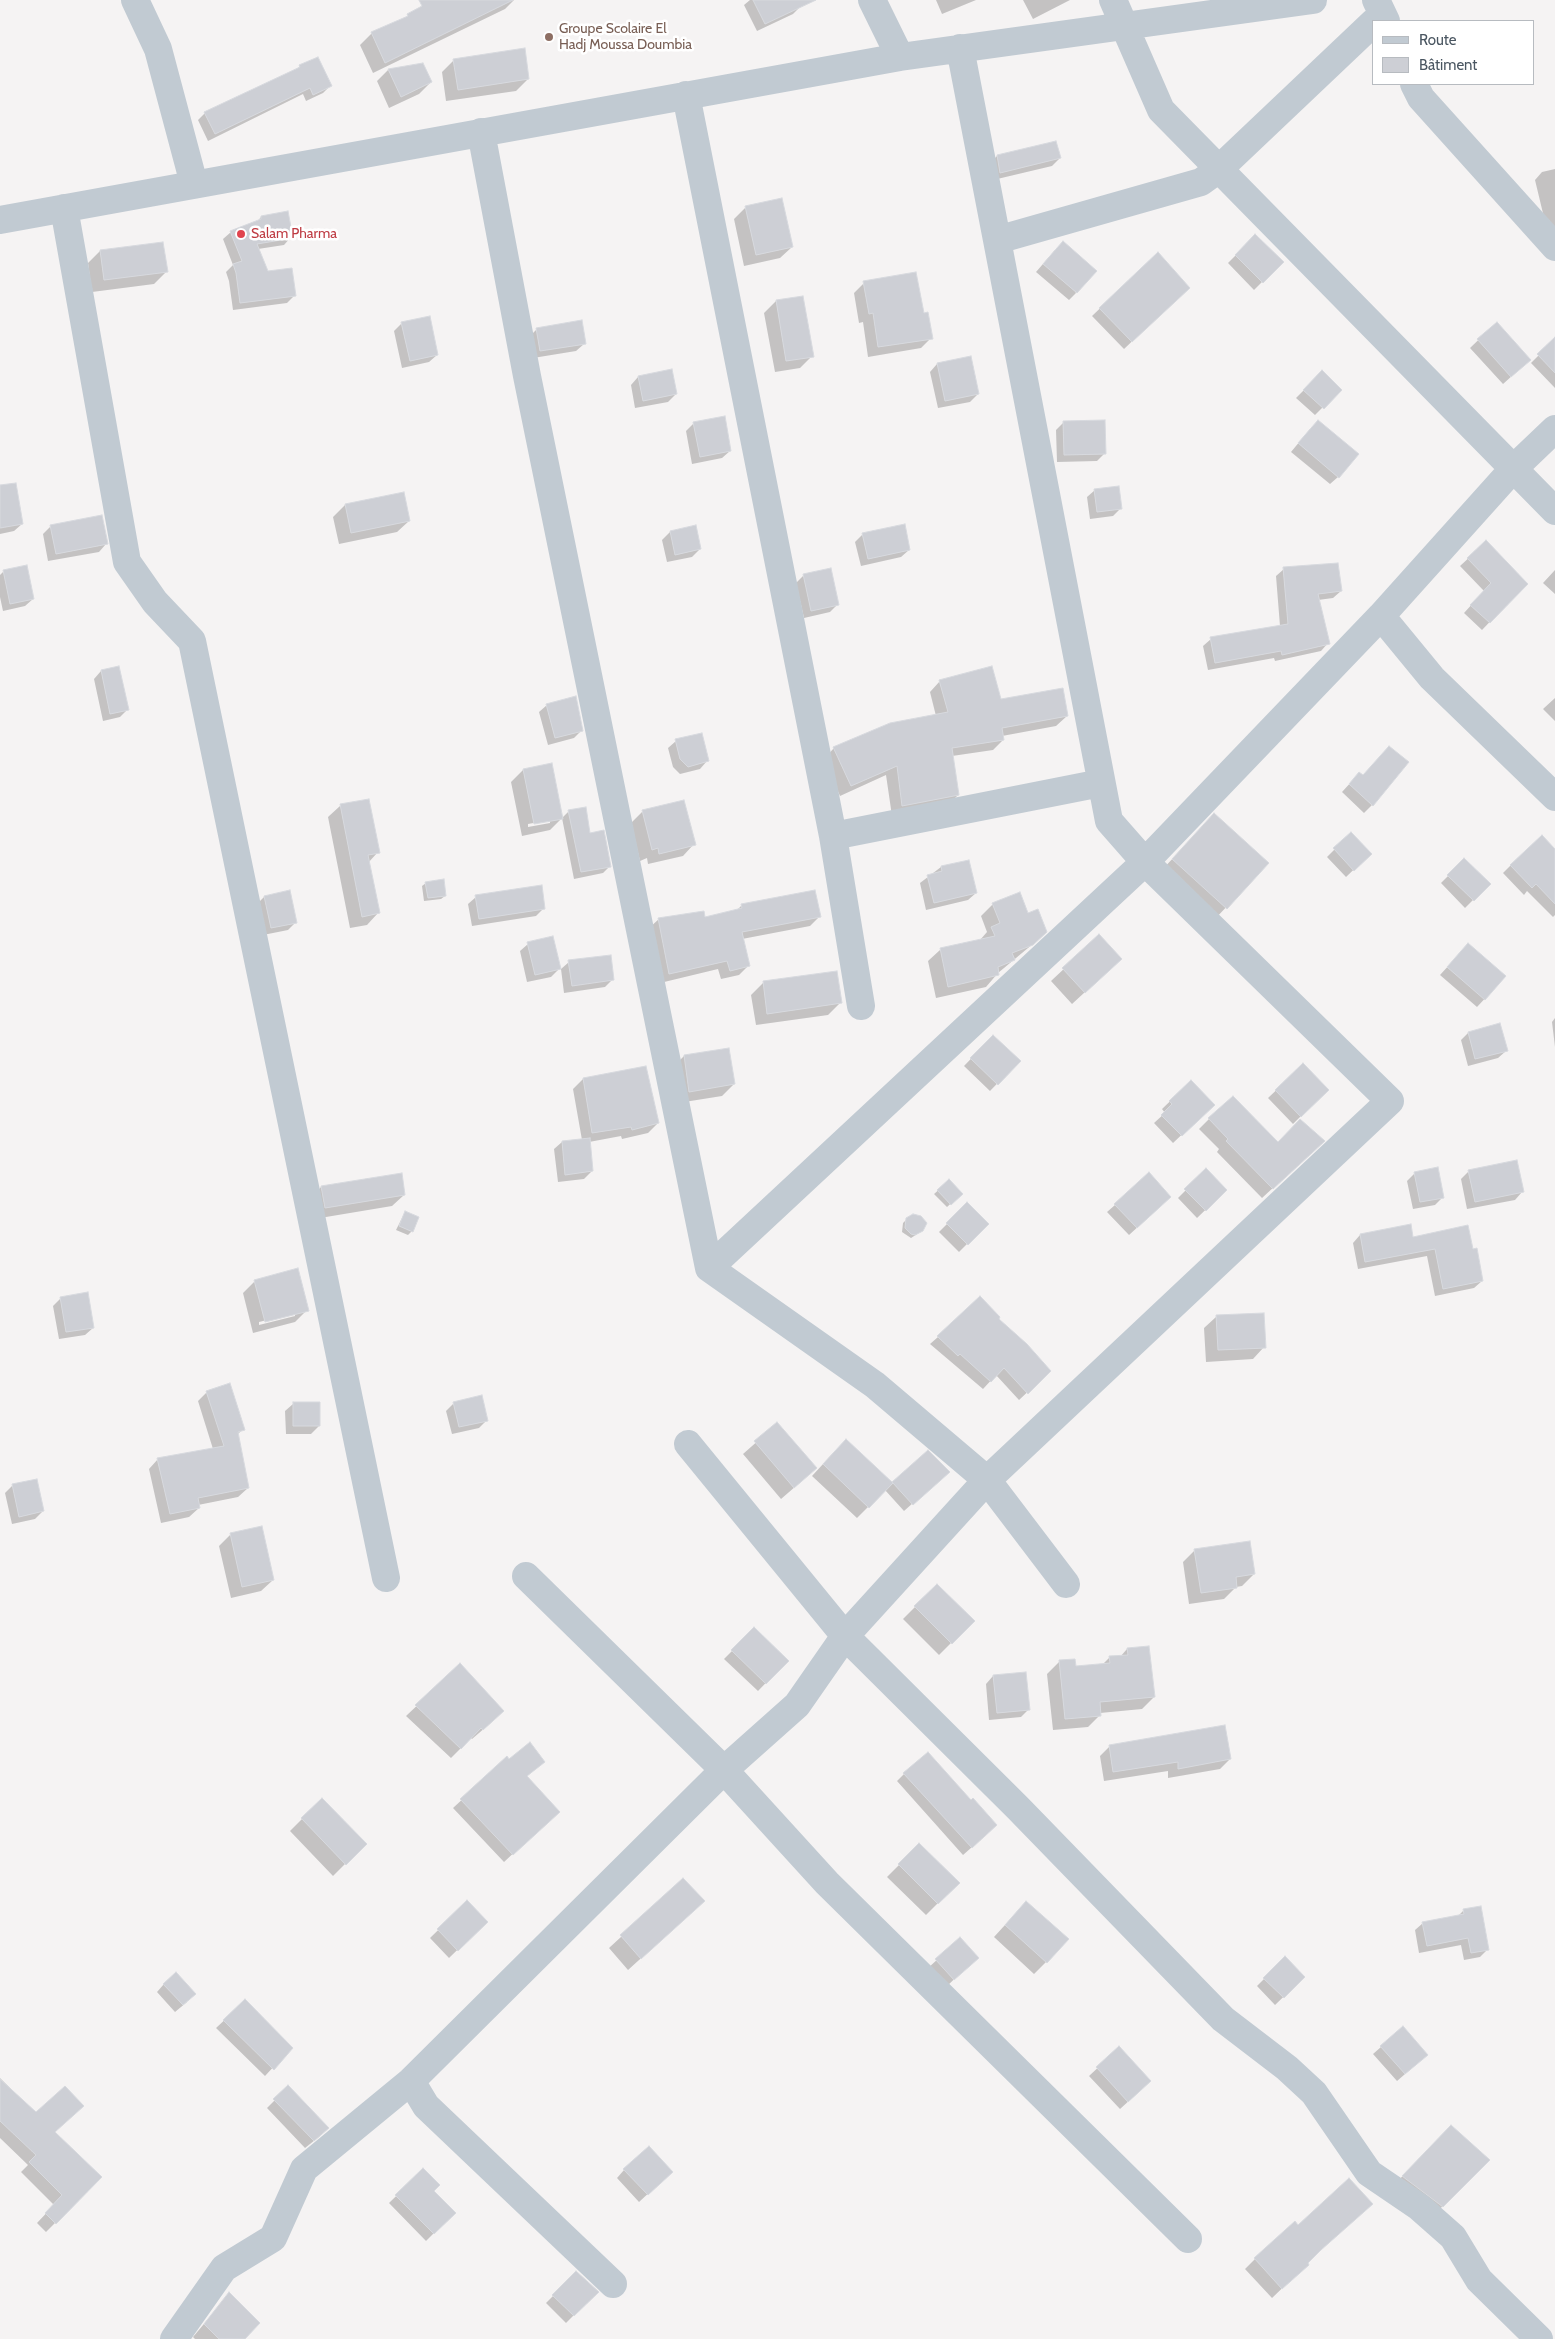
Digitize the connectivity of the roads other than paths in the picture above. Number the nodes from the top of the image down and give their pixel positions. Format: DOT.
graph roads {
  1 [pos="135,0"];
  2 [pos="872,0"];
  3 [pos="1113,0"];
  4 [pos="1313,0"];
  5 [pos="1372,22"];
  6 [pos="1125,25"];
  7 [pos="960,48"];
  8 [pos="900,57"];
  9 [pos="1414,85"];
  10 [pos="686,95"];
  11 [pos="481,132"];
  12 [pos="1219,169"];
  13 [pos="194,184"];
  14 [pos="64,208"];
  15 [pos="0,220"];
  16 [pos="997,240"];
  17 [pos="1555,247"];
  18 [pos="1555,429"];
  19 [pos="1513,468"];
  20 [pos="1555,510"];
  21 [pos="1381,616"];
  22 [pos="1101,783"];
  23 [pos="1555,797"];
  24 [pos="833,836"];
  25 [pos="1145,862"];
  26 [pos="861,1006"];
  27 [pos="709,1268"];
  28 [pos="688,1444"];
  29 [pos="987,1480"];
  30 [pos="526,1576"];
  31 [pos="386,1578"];
  32 [pos="1066,1584"];
  33 [pos="845,1636"];
  34 [pos="724,1770"];
  35 [pos="411,2081"];
  36 [pos="1188,2239"];
  37 [pos="614,2284"];
  38 [pos="174,2339"];
  39 [pos="1539,2339"];
  1 -- 13 [label="street"];
  2 -- 8 [label="street"];
  3 -- 6 [label="street"];
  4 -- 6 [label="street"];
  5 -- 12 [label="street"];
  6 -- 7 [label="street"];
  6 -- 12 [label="street"];
  7 -- 8 [label="street"];
  7 -- 16 [label="street"];
  8 -- 10 [label="street"];
  9 -- 17 [label="street"];
  10 -- 11 [label="street"];
  10 -- 24 [label="street"];
  11 -- 13 [label="street"];
  11 -- 27 [label="street"];
  12 -- 16 [label="street"];
  12 -- 19 [label="street"];
  13 -- 14 [label="street"];
  14 -- 15 [label="street"];
  14 -- 31 [label="street"];
  16 -- 22 [label="street"];
  18 -- 19 [label="street"];
  19 -- 20 [label="street"];
  19 -- 21 [label="street"];
  21 -- 23 [label="street"];
  21 -- 25 [label="street"];
  22 -- 24 [label="street"];
  22 -- 25 [label="street"];
  24 -- 26 [label="street"];
  25 -- 27 [label="street"];
  25 -- 29 [label="street"];
  27 -- 29 [label="street"];
  28 -- 33 [label="street"];
  29 -- 32 [label="street"];
  29 -- 33 [label="street"];
  30 -- 34 [label="street"];
  33 -- 34 [label="street"];
  33 -- 39 [label="street"];
  34 -- 35 [label="street"];
  34 -- 36 [label="street"];
  35 -- 37 [label="street"];
  35 -- 38 [label="street"];
}
